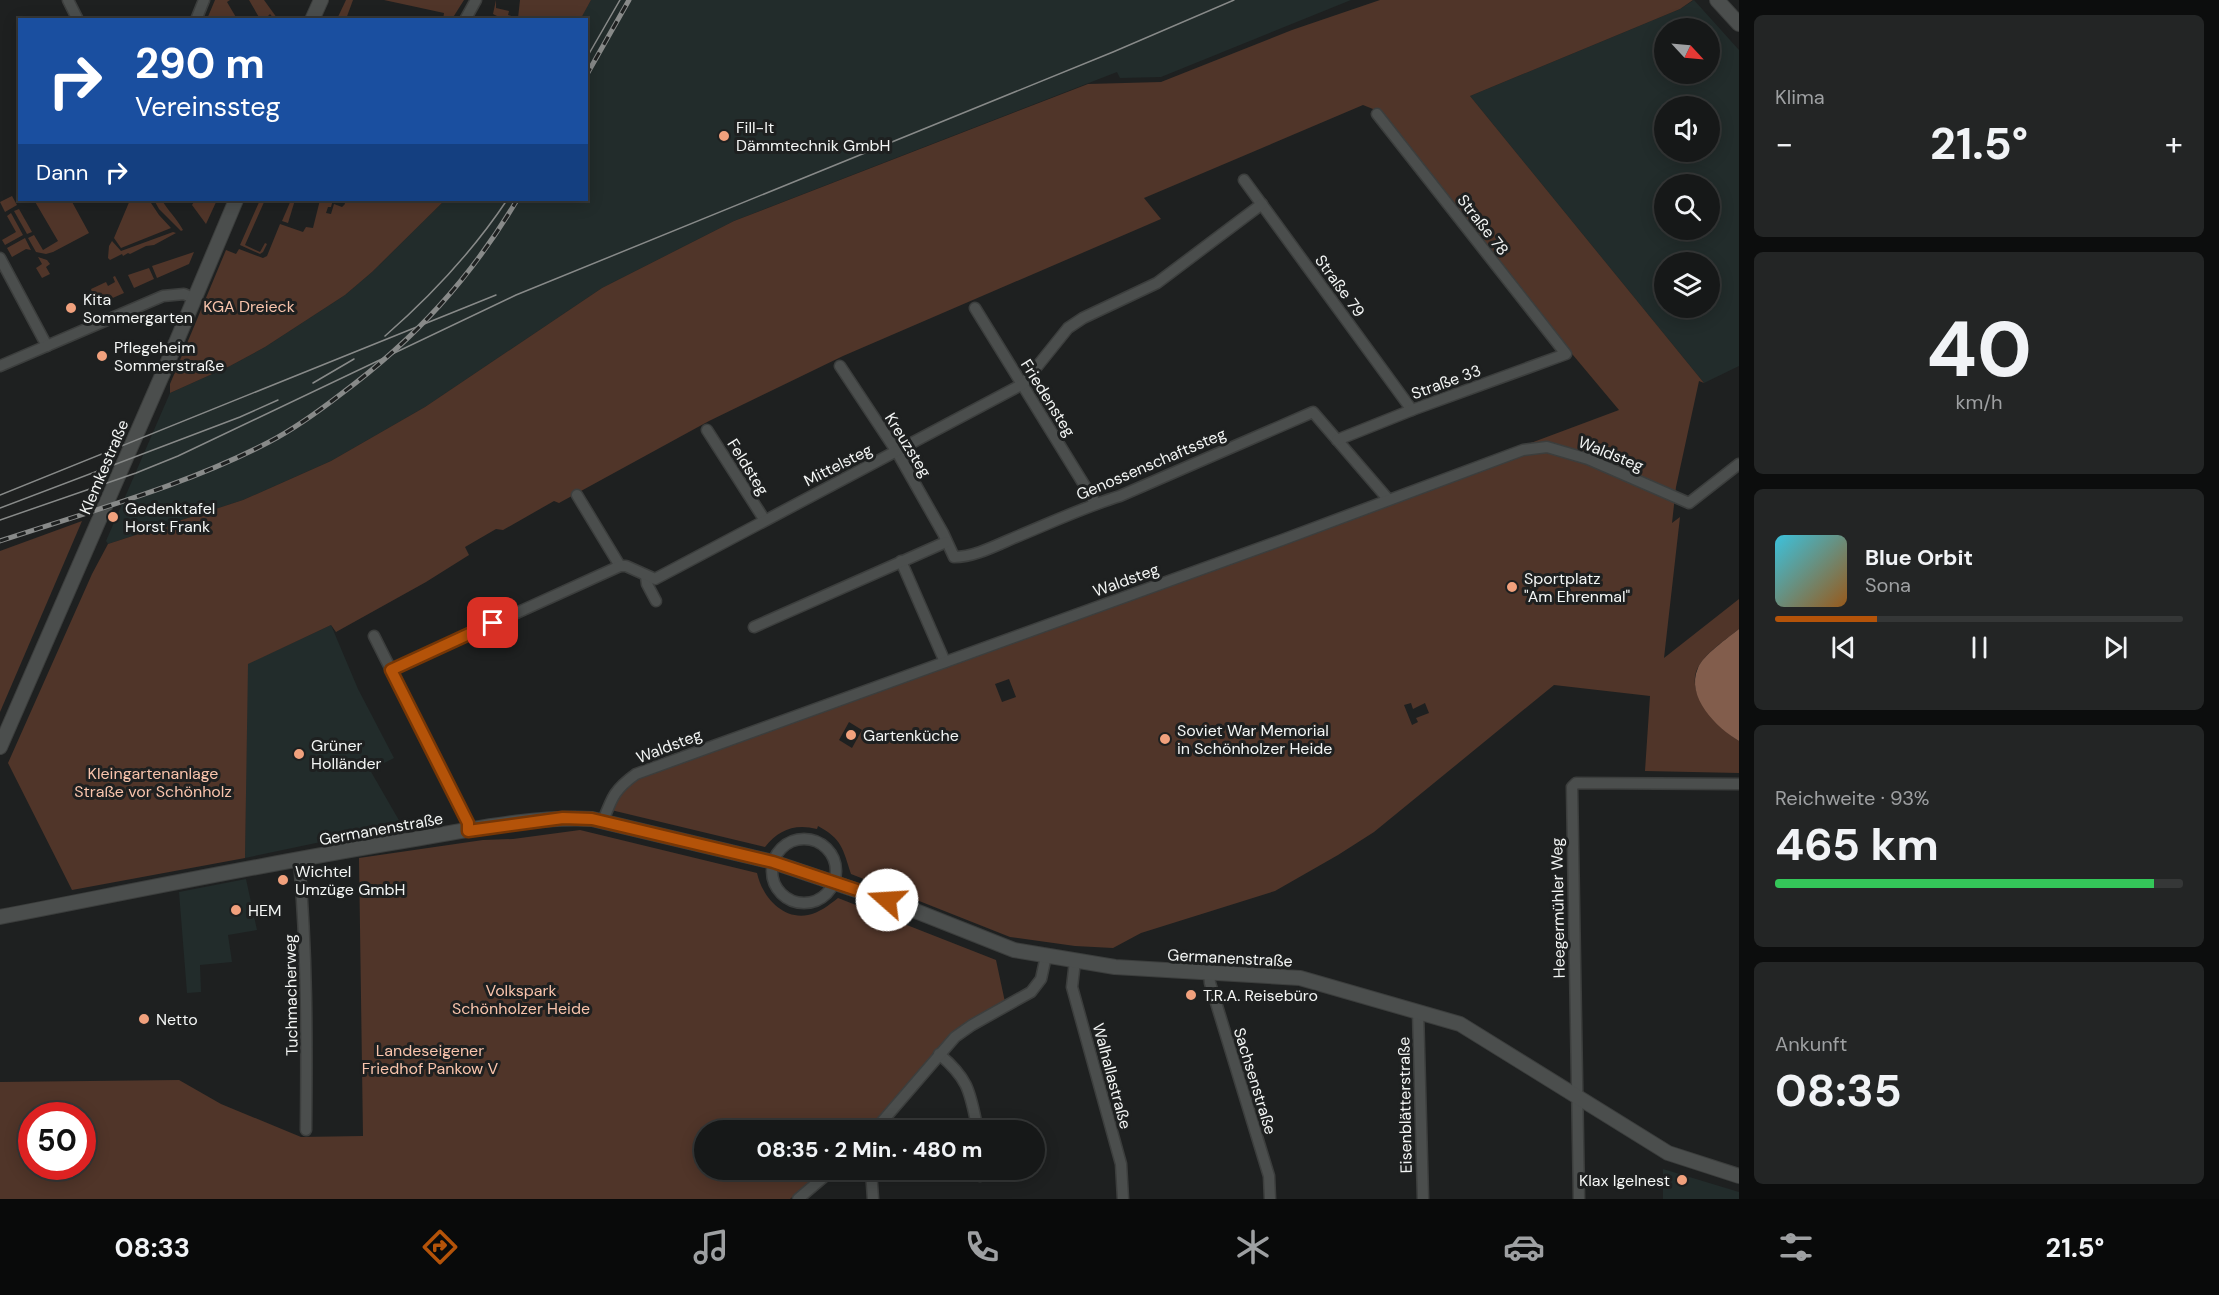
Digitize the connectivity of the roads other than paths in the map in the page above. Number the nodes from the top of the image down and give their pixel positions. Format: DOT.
graph roads {
  1 [pos="68,0"];
  2 [pos="204,0"];
  3 [pos="321,0"];
  4 [pos="476,0"];
  5 [pos="1717,0"];
  6 [pos="77,18"];
  7 [pos="197,18"];
  8 [pos="313,18"];
  9 [pos="466,18"];
  10 [pos="1739,24"];
  11 [pos="1377,114"];
  12 [pos="1244,180"];
  13 [pos="236,201"];
  14 [pos="1262,204"];
  15 [pos="0,258"];
  16 [pos="193,298"];
  17 [pos="975,308"];
  18 [pos="47,346"];
  19 [pos="1566,354"];
  20 [pos="0,366"];
  21 [pos="840,366"];
  22 [pos="1023,384"];
  23 [pos="1412,410"];
  24 [pos="707,430"];
  25 [pos="1337,440"];
  26 [pos="897,452"];
  27 [pos="1739,464"];
  28 [pos="577,495"];
  29 [pos="1388,499"];
  30 [pos="1096,504"];
  31 [pos="764,519"];
  32 [pos="946,542"];
  33 [pos="901,561"];
  34 [pos="620,566"];
  35 [pos="646,576"];
  36 [pos="656,601"];
  37 [pos="754,627"];
  38 [pos="374,636"];
  39 [pos="945,662"];
  40 [pos="391,670"];
  41 [pos="0,747"];
  42 [pos="1739,784"];
  43 [pos="603,821"];
  44 [pos="468,831"];
  45 [pos="299,860"];
  46 [pos="773,862"];
  47 [pos="834,882"];
  48 [pos="0,917"];
  49 [pos="1046,956"];
  50 [pos="1075,961"];
  51 [pos="1209,972"];
  52 [pos="1418,1011"];
  53 [pos="939,1054"];
  54 [pos="1577,1096"];
  55 [pos="883,1120"];
  56 [pos="976,1120"];
  57 [pos="306,1130"];
  58 [pos="1739,1176"];
  59 [pos="820,1180"];
  60 [pos="872,1180"];
  61 [pos="798,1199"];
  62 [pos="873,1199"];
  63 [pos="1123,1199"];
  64 [pos="1270,1199"];
  65 [pos="1422,1199"];
  66 [pos="1579,1199"];
  1 -- 6 [label="street"];
  2 -- 7 [label="street"];
  3 -- 8 [label="main road"];
  4 -- 9 [label="street"];
  5 -- 10 [label="main road"];
  11 -- 19 [label="street, Straße 78"];
  12 -- 14 [label="street, Straße 79"];
  13 -- 16 [label="main road, Klemkestraße"];
  14 -- 22 [label="street, Mittelsteg"];
  14 -- 23 [label="street, Straße 79"];
  15 -- 18 [label="street"];
  16 -- 18 [label="street"];
  16 -- 41 [label="main road, Klemkestraße"];
  17 -- 22 [label="street, Friedensteg"];
  18 -- 20 [label="street"];
  19 -- 23 [label="street, Straße 33"];
  21 -- 26 [label="street, Kreuzsteg"];
  22 -- 26 [label="street, Mittelsteg"];
  22 -- 30 [label="street, Friedensteg"];
  23 -- 25 [label="street, Straße 33"];
  24 -- 31 [label="street, Feldsteg"];
  25 -- 29 [label="street, Genossenschaftssteg"];
  25 -- 30 [label="street, Genossenschaftssteg"];
  26 -- 31 [label="street, Mittelsteg"];
  26 -- 32 [label="street, Kreuzsteg"];
  27 -- 29 [label="street, Waldsteg"];
  28 -- 34 [label="street"];
  29 -- 39 [label="street, Waldsteg"];
  30 -- 32 [label="street, Genossenschaftssteg"];
  31 -- 35 [label="street, Mittelsteg"];
  32 -- 33 [label="street"];
  33 -- 37 [label="street"];
  33 -- 39 [label="street"];
  34 -- 35 [label="street"];
  34 -- 40 [label="street"];
  35 -- 36 [label="street"];
  38 -- 40 [label="street"];
  39 -- 43 [label="street, Waldsteg"];
  40 -- 44 [label="street"];
  42 -- 54 [label="street, Heegermühler Weg"];
  43 -- 44 [label="main road, Germanenstraße"];
  43 -- 46 [label="main road, Germanenstraße"];
  44 -- 45 [label="main road, Germanenstraße"];
  45 -- 48 [label="main road, Germanenstraße"];
  45 -- 57 [label="street, Tuchmacherweg"];
  46 -- 47 [label="main road, Germanenstraße"];
  46 -- 47 [label="street"];
  46 -- 47 [label="street"];
  47 -- 49 [label="main road, Germanenstraße"];
  49 -- 50 [label="main road, Germanenstraße"];
  49 -- 53 [label="street"];
  50 -- 51 [label="main road, Germanenstraße"];
  50 -- 63 [label="street, Walhallastraße"];
  51 -- 52 [label="main road, Germanenstraße"];
  51 -- 64 [label="street, Sachsenstraße"];
  52 -- 54 [label="main road, Germanenstraße"];
  52 -- 65 [label="street, Eisenblätterstraße"];
  53 -- 55 [label="street"];
  53 -- 56 [label="street"];
  54 -- 58 [label="main road, Germanenstraße"];
  54 -- 66 [label="street, Heegermühler Weg"];
  59 -- 61 [label="street"];
  60 -- 62 [label="street"];
}
